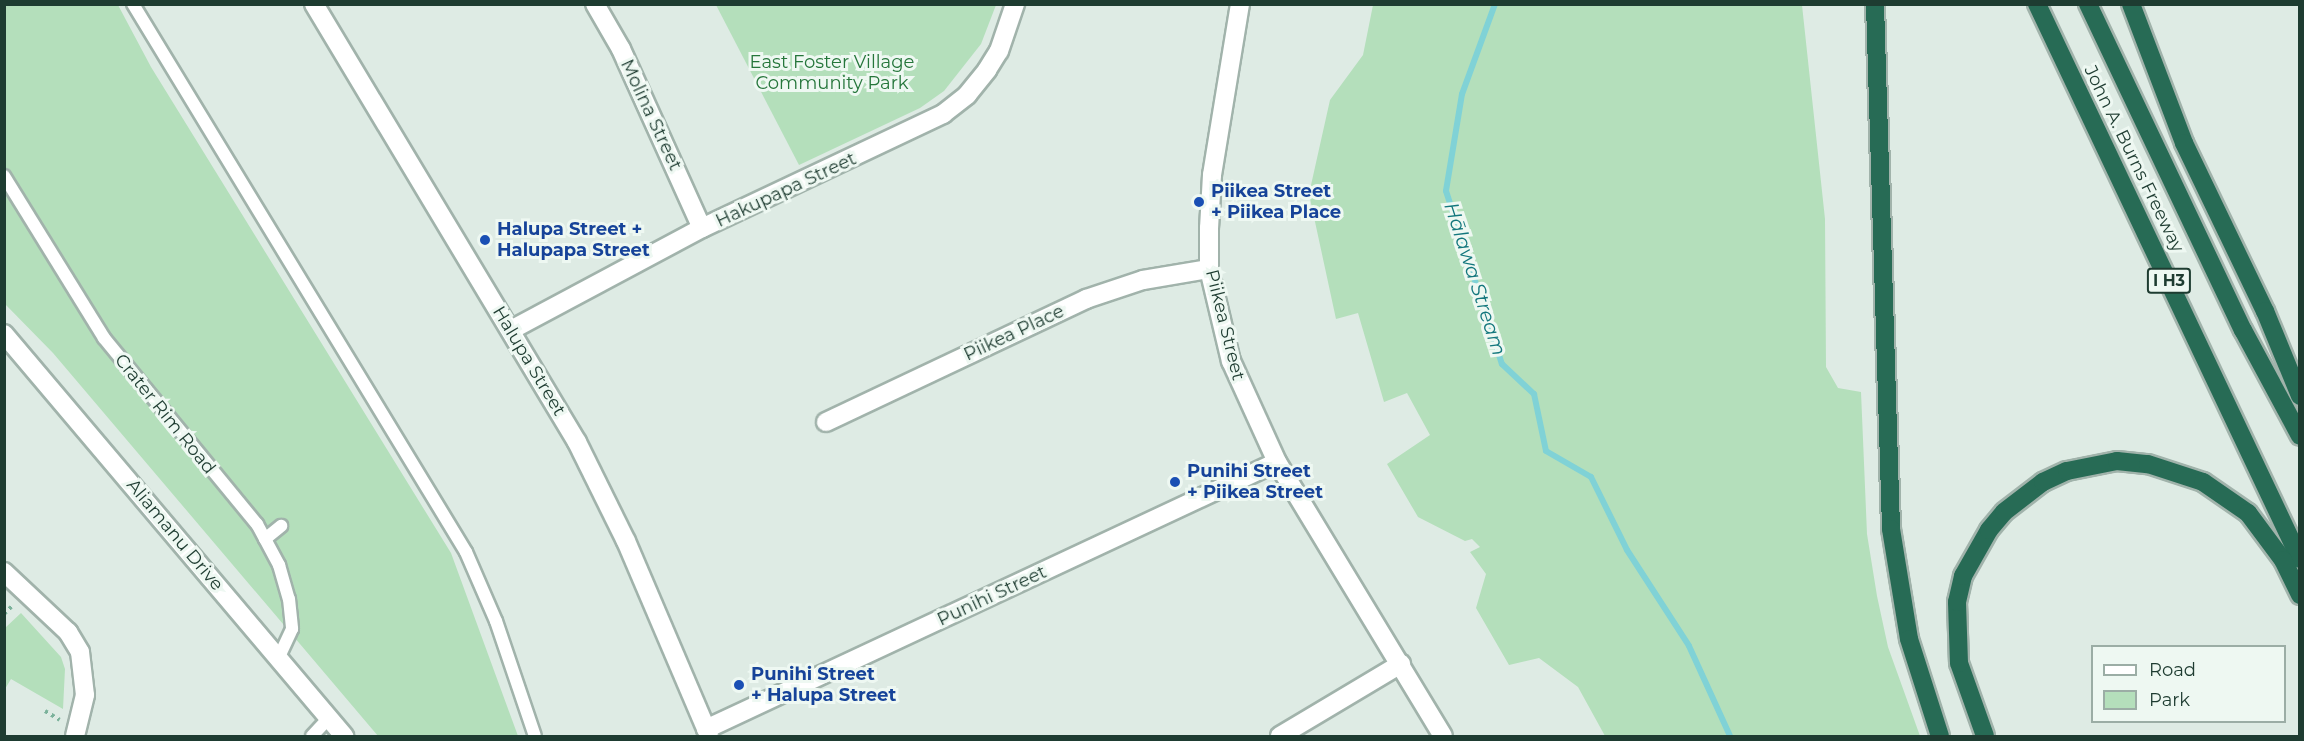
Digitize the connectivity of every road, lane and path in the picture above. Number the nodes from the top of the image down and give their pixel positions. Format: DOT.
graph roads {
  1 [pos="133,4"];
  2 [pos="314,4"];
  3 [pos="595,4"];
  4 [pos="1015,4"];
  5 [pos="1240,4"];
  6 [pos="1875,4"];
  7 [pos="2037,4"];
  8 [pos="2088,4"];
  9 [pos="2130,4"];
  10 [pos="4,176"];
  11 [pos="702,228"];
  12 [pos="1209,269"];
  13 [pos="511,330"];
  14 [pos="4,334"];
  15 [pos="2300,396"];
  16 [pos="826,422"];
  17 [pos="2300,436"];
  18 [pos="1277,462"];
  19 [pos="281,526"];
  20 [pos="265,539"];
  21 [pos="2300,559"];
  22 [pos="4,572"];
  23 [pos="2300,595"];
  24 [pos="13,605"];
  25 [pos="4,614"];
  26 [pos="278,659"];
  27 [pos="1401,664"];
  28 [pos="45,711"];
  29 [pos="329,718"];
  30 [pos="60,720"];
  31 [pos="707,733"];
  32 [pos="75,736"];
  33 [pos="312,736"];
  34 [pos="344,736"];
  35 [pos="534,736"];
  36 [pos="1280,736"];
  37 [pos="1443,736"];
  38 [pos="1940,736"];
  39 [pos="1985,736"];
  1 -- 35 [label="lane"];
  2 -- 13 [label="street, Halupa Street"];
  3 -- 11 [label="street, Molina Street"];
  4 -- 11 [label="street, Hakupapa Street"];
  5 -- 12 [label="street, Piikea Street"];
  6 -- 38 [label="highway"];
  7 -- 21 [label="highway, John A. Burns Freeway / I H3"];
  8 -- 17 [label="highway, John A. Burns Freeway / I H3"];
  9 -- 15 [label="highway"];
  10 -- 20 [label="lane, Crater Rim Road"];
  11 -- 13 [label="street, Hakupapa Street"];
  12 -- 16 [label="street, Piikea Place"];
  12 -- 18 [label="street, Piikea Street"];
  13 -- 31 [label="street, Halupa Street"];
  14 -- 26 [label="street, Aliamanu Drive"];
  18 -- 27 [label="street, Piikea Street"];
  18 -- 31 [label="street, Punihi Street"];
  19 -- 20 [label="lane"];
  20 -- 26 [label="lane, Crater Rim Road"];
  22 -- 32 [label="street"];
  23 -- 39 [label="highway"];
  24 -- 25 [label="path"];
  26 -- 29 [label="street, Aliamanu Drive"];
  27 -- 36 [label="street"];
  27 -- 37 [label="street, Piikea Street"];
  28 -- 30 [label="path"];
  29 -- 33 [label="lane"];
  29 -- 34 [label="street, Aliamanu Drive"];
}
